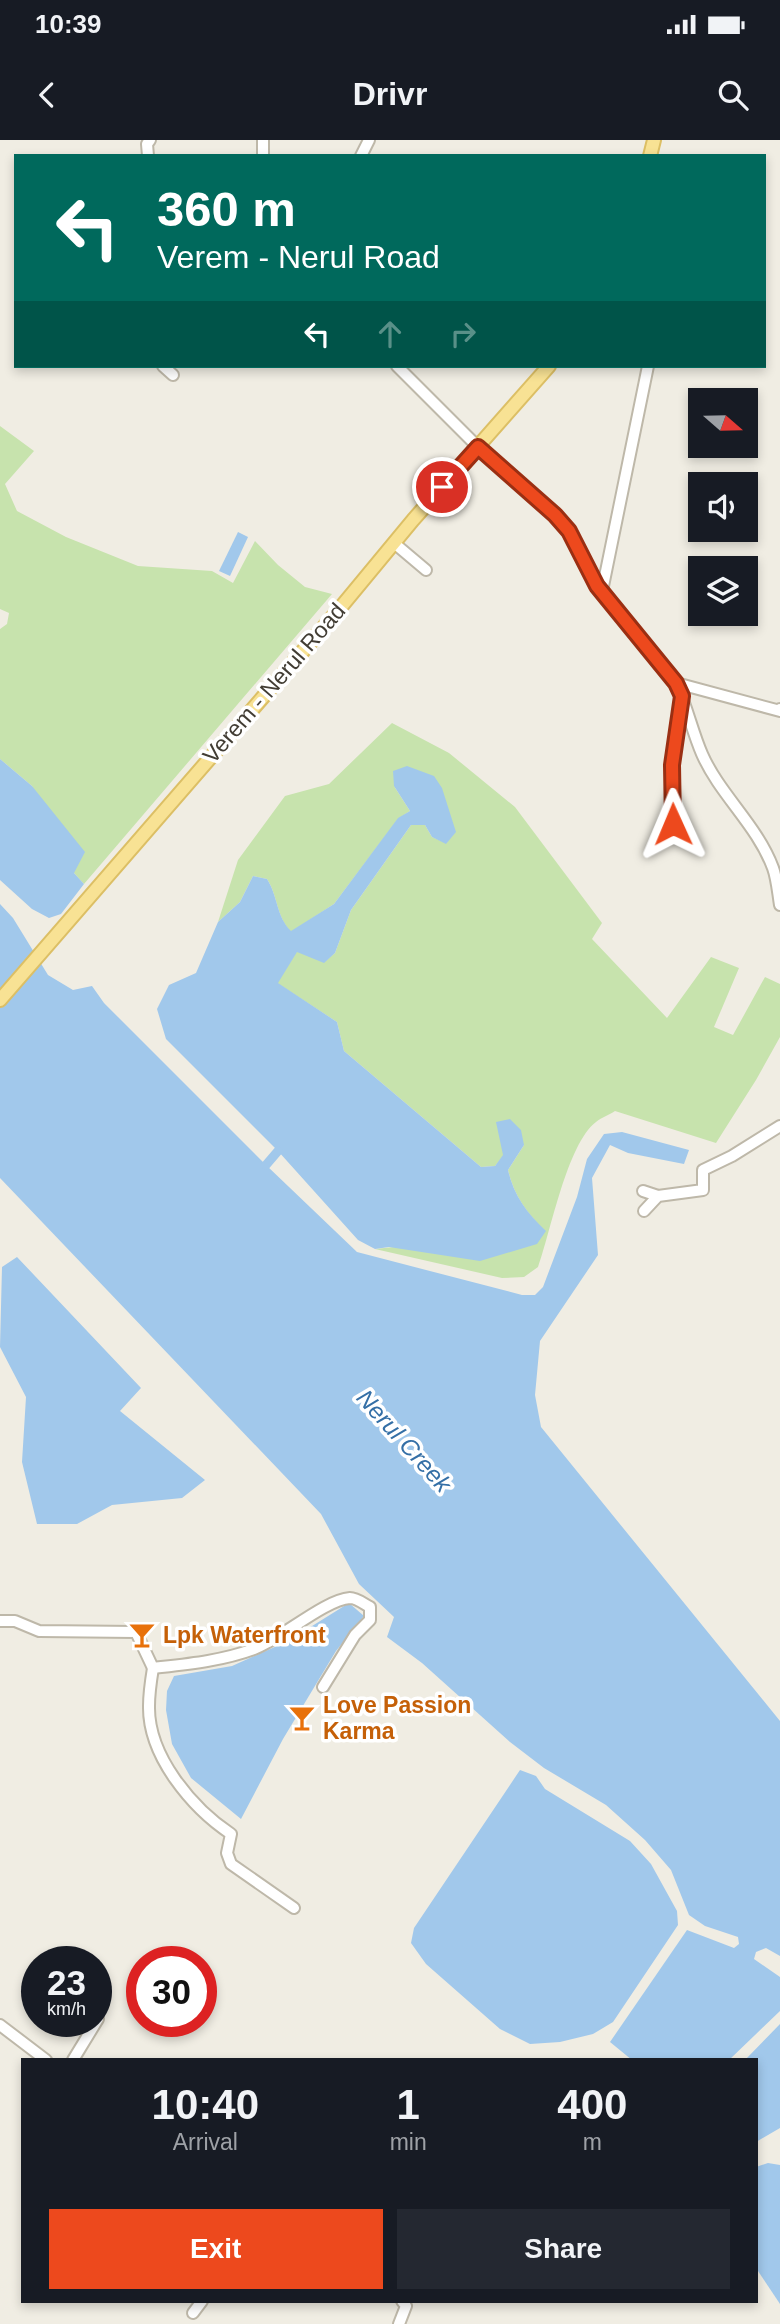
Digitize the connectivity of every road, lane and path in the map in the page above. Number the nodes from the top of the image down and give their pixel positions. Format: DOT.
graph roads {
  1 [pos="165,368"];
  2 [pos="399,368"];
  3 [pos="547,368"];
  4 [pos="648,368"];
  5 [pos="173,375"];
  6 [pos="478,447"];
  7 [pos="394,543"];
  8 [pos="426,570"];
  9 [pos="602,591"];
  10 [pos="676,683"];
  11 [pos="682,696"];
  12 [pos="780,709"];
  13 [pos="673,824"];
  14 [pos="780,905"];
  15 [pos="0,1000"];
  16 [pos="780,1126"];
  17 [pos="643,1191"];
  18 [pos="658,1196"];
  19 [pos="644,1211"];
  20 [pos="0,1621"];
  21 [pos="153,1668"];
  22 [pos="323,1687"];
  23 [pos="294,1908"];
  24 [pos="0,2025"];
  25 [pos="87,2037"];
  26 [pos="43,2058"];
  27 [pos="74,2058"];
  28 [pos="200,2303"];
  29 [pos="404,2303"];
  30 [pos="193,2313"];
  31 [pos="399,2324"];
  1 -- 5 [label="street"];
  2 -- 6 [label="street"];
  3 -- 6 [label="main road, Verem - Nerul Road"];
  4 -- 9 [label="street"];
  6 -- 7 [label="main road, Verem - Nerul Road"];
  6 -- 9 [label="street"];
  7 -- 8 [label="street"];
  7 -- 15 [label="main road, Verem - Nerul Road"];
  9 -- 10 [label="street"];
  10 -- 11 [label="street"];
  10 -- 12 [label="street"];
  11 -- 13 [label="street"];
  11 -- 14 [label="street"];
  16 -- 18 [label="street"];
  17 -- 18 [label="street"];
  18 -- 19 [label="street"];
  20 -- 21 [label="street"];
  21 -- 22 [label="street"];
  21 -- 23 [label="street"];
  24 -- 26 [label="street"];
  25 -- 27 [label="street"];
  28 -- 30 [label="street"];
  29 -- 31 [label="street"];
}
